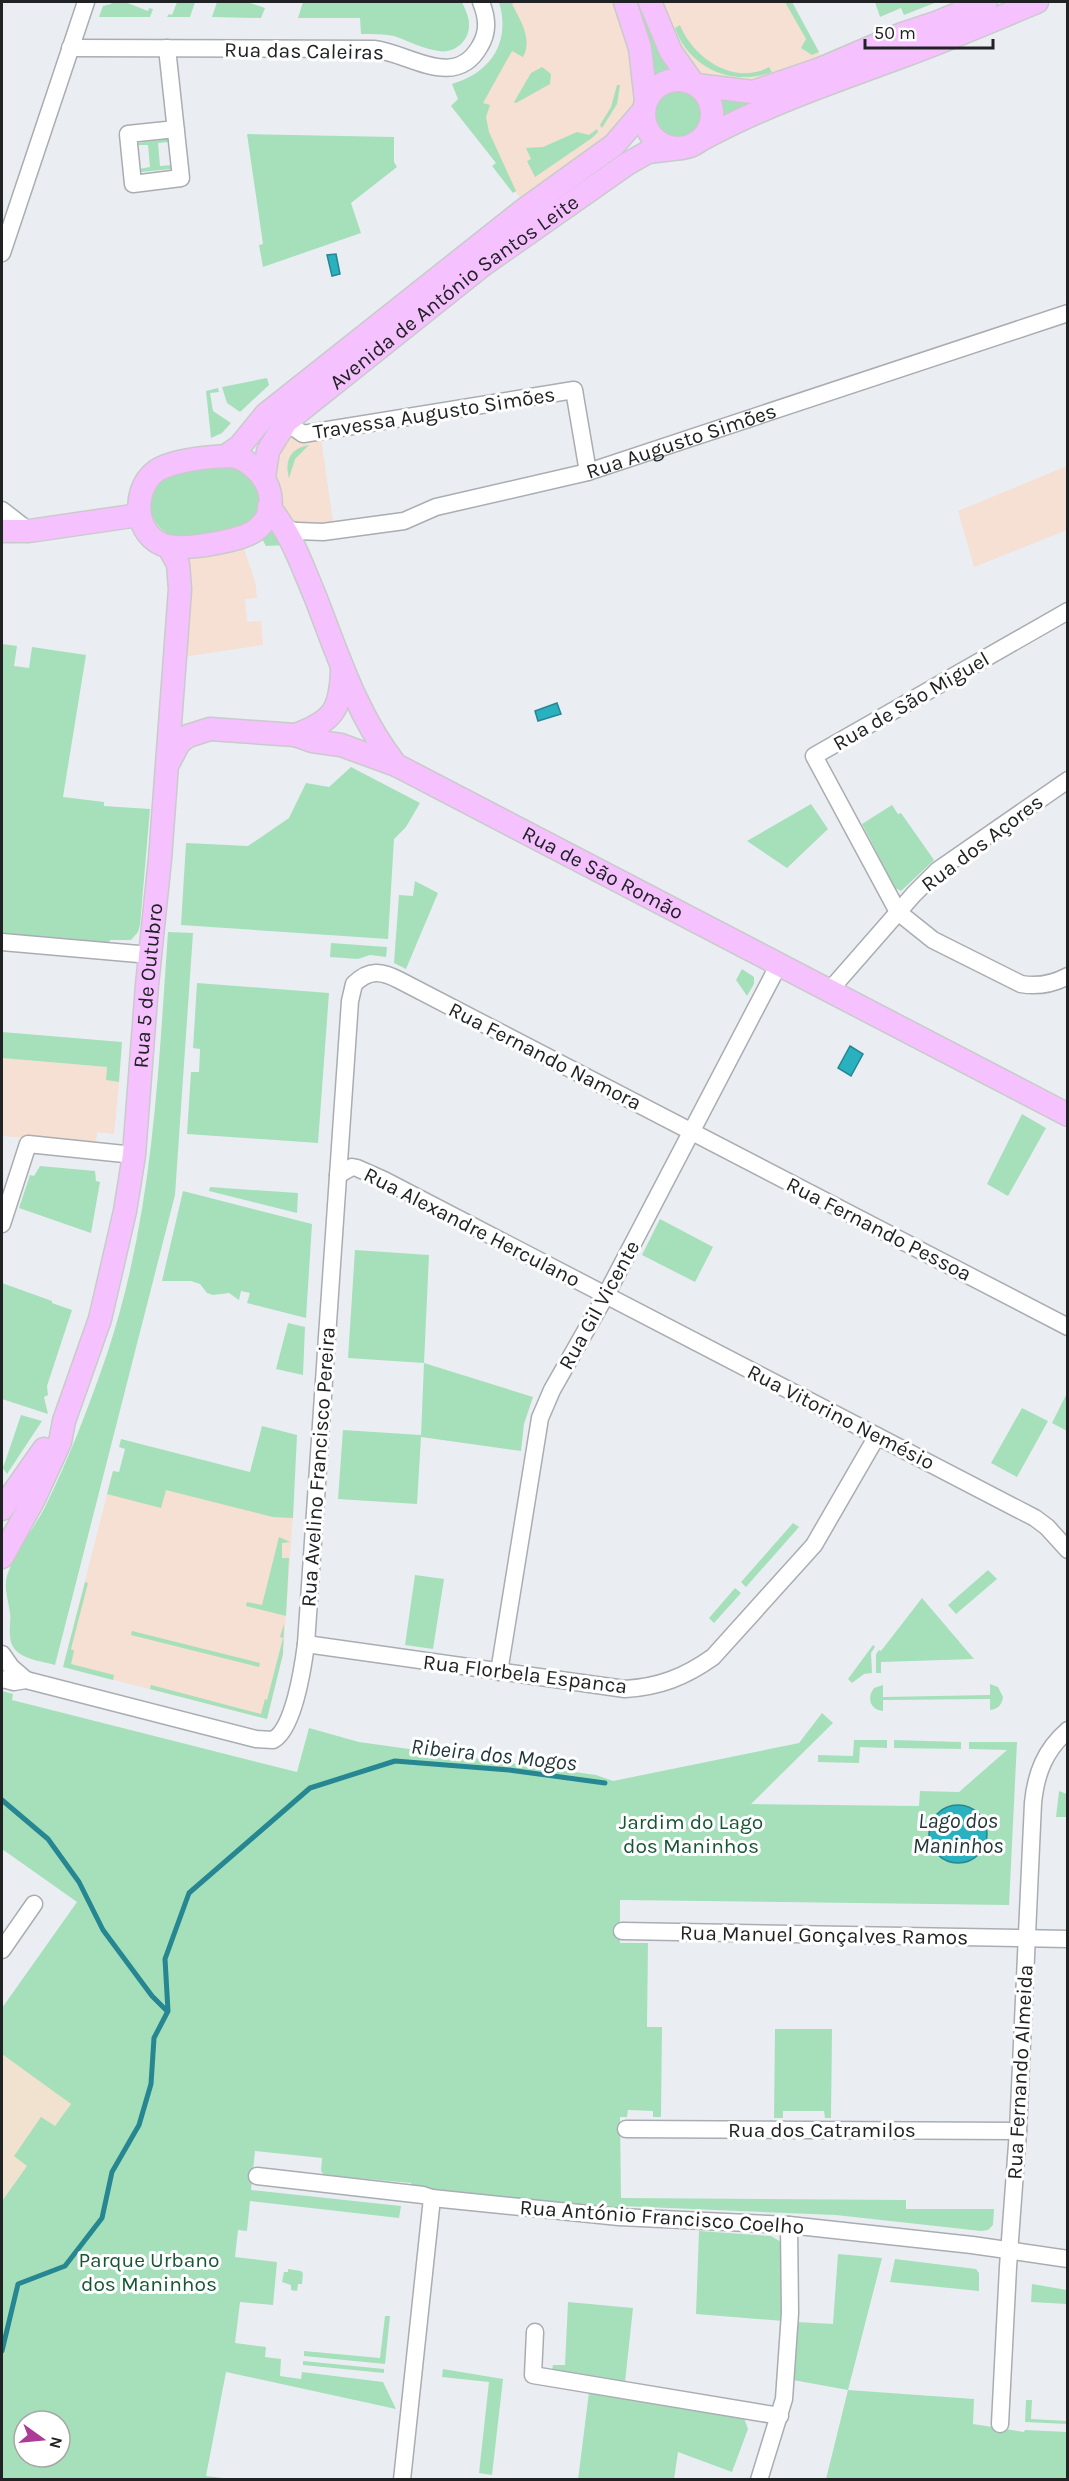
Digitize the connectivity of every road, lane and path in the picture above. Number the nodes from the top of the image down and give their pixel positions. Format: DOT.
graph roads {
  1 [pos="86,2"];
  2 [pos="481,2"];
  3 [pos="625,2"];
  4 [pos="650,2"];
  5 [pos="986,2"];
  6 [pos="1037,2"];
  7 [pos="70,48"];
  8 [pos="167,48"];
  9 [pos="695,84"];
  10 [pos="645,105"];
  11 [pos="176,129"];
  12 [pos="690,145"];
  13 [pos="2,253"];
  14 [pos="1068,313"];
  15 [pos="286,422"];
  16 [pos="226,456"];
  17 [pos="588,472"];
  18 [pos="264,477"];
  19 [pos="269,507"];
  20 [pos="2,510"];
  21 [pos="139,515"];
  22 [pos="286,529"];
  23 [pos="2,531"];
  24 [pos="30,531"];
  25 [pos="168,546"];
  26 [pos="1068,611"];
  27 [pos="342,668"];
  28 [pos="173,679"];
  29 [pos="210,729"];
  30 [pos="295,735"];
  31 [pos="168,764"];
  32 [pos="396,765"];
  33 [pos="1068,780"];
  34 [pos="898,912"];
  35 [pos="2,942"];
  36 [pos="150,955"];
  37 [pos="779,964"];
  38 [pos="1068,976"];
  39 [pos="399,980"];
  40 [pos="830,990"];
  41 [pos="1068,1115"];
  42 [pos="691,1131"];
  43 [pos="134,1155"];
  44 [pos="338,1174"];
  45 [pos="2,1224"];
  46 [pos="606,1295"];
  47 [pos="1068,1327"];
  48 [pos="64,1421"];
  49 [pos="877,1436"];
  50 [pos="2,1509"];
  51 [pos="1068,1550"];
  52 [pos="2,1557"];
  53 [pos="306,1644"];
  54 [pos="2,1654"];
  55 [pos="499,1672"];
  56 [pos="2,1679"];
  57 [pos="26,1680"];
  58 [pos="1068,1730"];
  59 [pos="34,1904"];
  60 [pos="622,1931"];
  61 [pos="1027,1938"];
  62 [pos="1068,1939"];
  63 [pos="2,1950"];
  64 [pos="626,2129"];
  65 [pos="1018,2131"];
  66 [pos="257,2176"];
  67 [pos="432,2198"];
  68 [pos="789,2225"];
  69 [pos="1009,2250"];
  70 [pos="1068,2259"];
  71 [pos="535,2332"];
  72 [pos="780,2416"];
  73 [pos="1000,2424"];
  74 [pos="402,2480"];
  75 [pos="759,2480"];
  1 -- 7 [label="street"];
  2 -- 8 [label="street, Rua das Caleiras"];
  3 -- 10 [label="main road"];
  4 -- 9 [label="main road"];
  5 -- 9 [label="main road"];
  6 -- 12 [label="main road, Avenida de António Santos Leite"];
  7 -- 8 [label="street, Rua das Caleiras"];
  7 -- 13 [label="street"];
  8 -- 11 [label="street"];
  9 -- 10 [label="main road"];
  9 -- 12 [label="main road"];
  10 -- 12 [label="main road"];
  10 -- 16 [label="main road, Avenida de António Santos Leite"];
  12 -- 15 [label="main road, Avenida de António Santos Leite"];
  14 -- 17 [label="street, Rua Augusto Simões"];
  15 -- 17 [label="street, Travessa Augusto Simões"];
  15 -- 18 [label="main road, Avenida de António Santos Leite"];
  16 -- 18 [label="main road"];
  16 -- 21 [label="main road"];
  17 -- 22 [label="street, Rua Augusto Simões"];
  18 -- 19 [label="main road"];
  19 -- 22 [label="main road, Rua de São Romão"];
  19 -- 25 [label="main road"];
  20 -- 24 [label="street"];
  21 -- 24 [label="main road"];
  21 -- 25 [label="main road"];
  22 -- 27 [label="main road, Rua de São Romão"];
  23 -- 24 [label="main road"];
  25 -- 28 [label="main road, Rua 5 de Outubro"];
  26 -- 34 [label="street, Rua de São Miguel"];
  27 -- 30 [label="main road"];
  27 -- 32 [label="main road, Rua de São Romão"];
  28 -- 29 [label="main road"];
  28 -- 31 [label="main road, Rua 5 de Outubro"];
  29 -- 30 [label="main road"];
  29 -- 31 [label="main road"];
  30 -- 32 [label="main road"];
  31 -- 36 [label="main road, Rua 5 de Outubro"];
  32 -- 37 [label="main road, Rua de São Romão"];
  33 -- 34 [label="street, Rua dos Açores"];
  34 -- 38 [label="street"];
  34 -- 40 [label="street, Rua dos Açores"];
  35 -- 36 [label="street"];
  36 -- 43 [label="main road, Rua 5 de Outubro"];
  37 -- 40 [label="main road, Rua de São Romão"];
  37 -- 42 [label="street, Rua Gil Vicente"];
  39 -- 42 [label="street, Rua Fernando Namora"];
  39 -- 44 [label="street, Rua Avelino Francisco Pereira"];
  40 -- 41 [label="main road, Rua de São Romão"];
  42 -- 46 [label="street, Rua Gil Vicente"];
  42 -- 47 [label="street, Rua Fernando Pessoa"];
  43 -- 45 [label="street"];
  43 -- 48 [label="main road, Rua 5 de Outubro"];
  44 -- 46 [label="street, Rua Alexandre Herculano"];
  44 -- 53 [label="street, Rua Avelino Francisco Pereira"];
  46 -- 49 [label="street, Rua Vitorino Nemésio"];
  46 -- 55 [label="street, Rua Gil Vicente"];
  48 -- 50 [label="main road, Rua 5 de Outubro"];
  48 -- 52 [label="main road, Rua 5 de Outubro"];
  49 -- 51 [label="street, Rua Vitorino Nemésio"];
  49 -- 55 [label="street, Rua Florbela Espanca"];
  53 -- 55 [label="street, Rua Florbela Espanca"];
  53 -- 57 [label="street, Rua Avelino Francisco Pereira"];
  54 -- 57 [label="street"];
  56 -- 57 [label="street, Rua Avelino Francisco Pereira"];
  58 -- 61 [label="street, Rua Fernando Almeida"];
  59 -- 63 [label="street"];
  60 -- 61 [label="street, Rua Manuel Gonçalves Ramos"];
  61 -- 62 [label="street, Rua Manuel Gonçalves Ramos"];
  61 -- 65 [label="street, Rua Fernando Almeida"];
  64 -- 65 [label="street, Rua dos Catramilos"];
  65 -- 69 [label="street, Rua Fernando Almeida"];
  66 -- 67 [label="street, Rua António Francisco Coelho"];
  67 -- 68 [label="street, Rua António Francisco Coelho"];
  67 -- 74 [label="street"];
  68 -- 69 [label="street, Rua António Francisco Coelho"];
  68 -- 72 [label="street"];
  69 -- 70 [label="street, Rua António Francisco Coelho"];
  69 -- 73 [label="street, Rua Fernando Almeida"];
  71 -- 72 [label="street"];
  72 -- 75 [label="street"];
}
